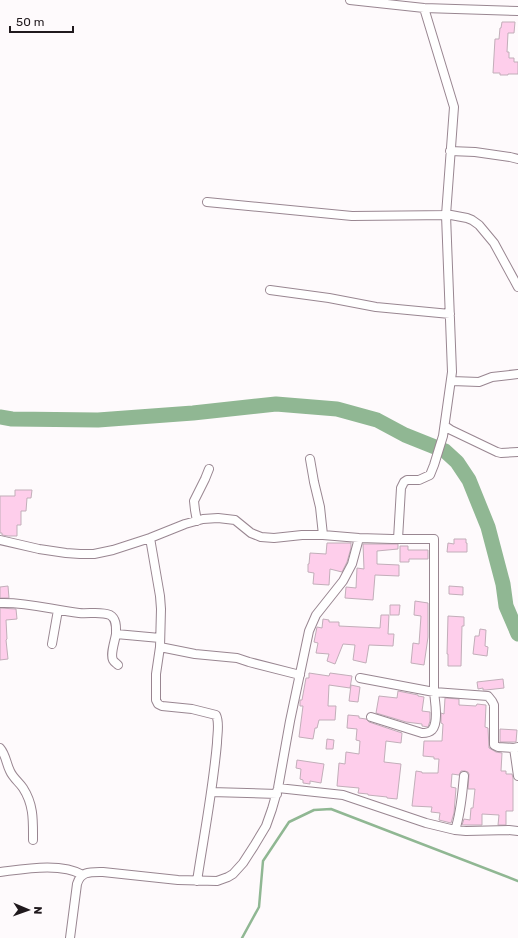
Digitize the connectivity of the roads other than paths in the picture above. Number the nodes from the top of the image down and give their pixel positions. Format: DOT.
graph roads {
  1 [pos="350,0"];
  2 [pos="419,5"];
  3 [pos="518,11"];
  4 [pos="450,151"];
  5 [pos="518,159"];
  6 [pos="207,202"];
  7 [pos="446,215"];
  8 [pos="518,287"];
  9 [pos="270,290"];
  10 [pos="450,314"];
  11 [pos="518,374"];
  12 [pos="452,381"];
  13 [pos="445,426"];
  14 [pos="518,452"];
  15 [pos="310,459"];
  16 [pos="209,469"];
  17 [pos="197,521"];
  18 [pos="323,535"];
  19 [pos="150,538"];
  20 [pos="359,538"];
  21 [pos="398,539"];
  22 [pos="0,540"];
  23 [pos="0,603"];
  24 [pos="58,610"];
  25 [pos="116,634"];
  26 [pos="160,638"];
  27 [pos="52,644"];
  28 [pos="160,647"];
  29 [pos="118,665"];
  30 [pos="300,674"];
  31 [pos="360,678"];
  32 [pos="434,692"];
  33 [pos="371,717"];
  34 [pos="516,747"];
  35 [pos="0,748"];
  36 [pos="464,776"];
  37 [pos="518,776"];
  38 [pos="278,791"];
  39 [pos="211,792"];
  40 [pos="455,830"];
  41 [pos="518,831"];
  42 [pos="33,840"];
  43 [pos="0,872"];
  44 [pos="83,875"];
  45 [pos="197,881"];
  46 [pos="70,938"];
  1 -- 2 [label="street"];
  2 -- 3 [label="street"];
  2 -- 4 [label="street"];
  4 -- 5 [label="street"];
  4 -- 7 [label="street"];
  6 -- 7 [label="street"];
  7 -- 8 [label="street"];
  7 -- 10 [label="street"];
  9 -- 10 [label="street"];
  10 -- 12 [label="street"];
  11 -- 12 [label="street"];
  12 -- 13 [label="street"];
  13 -- 14 [label="street"];
  13 -- 21 [label="street"];
  15 -- 18 [label="street"];
  16 -- 17 [label="street"];
  17 -- 18 [label="street"];
  17 -- 19 [label="street"];
  18 -- 20 [label="street"];
  19 -- 22 [label="street"];
  19 -- 26 [label="street"];
  20 -- 21 [label="street"];
  20 -- 30 [label="street"];
  21 -- 32 [label="street"];
  23 -- 24 [label="street"];
  24 -- 25 [label="street"];
  24 -- 27 [label="street"];
  25 -- 26 [label="street"];
  25 -- 29 [label="street"];
  26 -- 28 [label="street"];
  28 -- 30 [label="street"];
  28 -- 39 [label="street"];
  30 -- 38 [label="street"];
  31 -- 32 [label="street"];
  32 -- 33 [label="street"];
  32 -- 34 [label="street"];
  34 -- 37 [label="street"];
  35 -- 42 [label="street"];
  36 -- 40 [label="street"];
  38 -- 39 [label="street"];
  38 -- 40 [label="street"];
  38 -- 45 [label="street"];
  39 -- 45 [label="street"];
  40 -- 41 [label="street"];
  43 -- 44 [label="street"];
  44 -- 45 [label="street"];
  44 -- 46 [label="street"];
}
